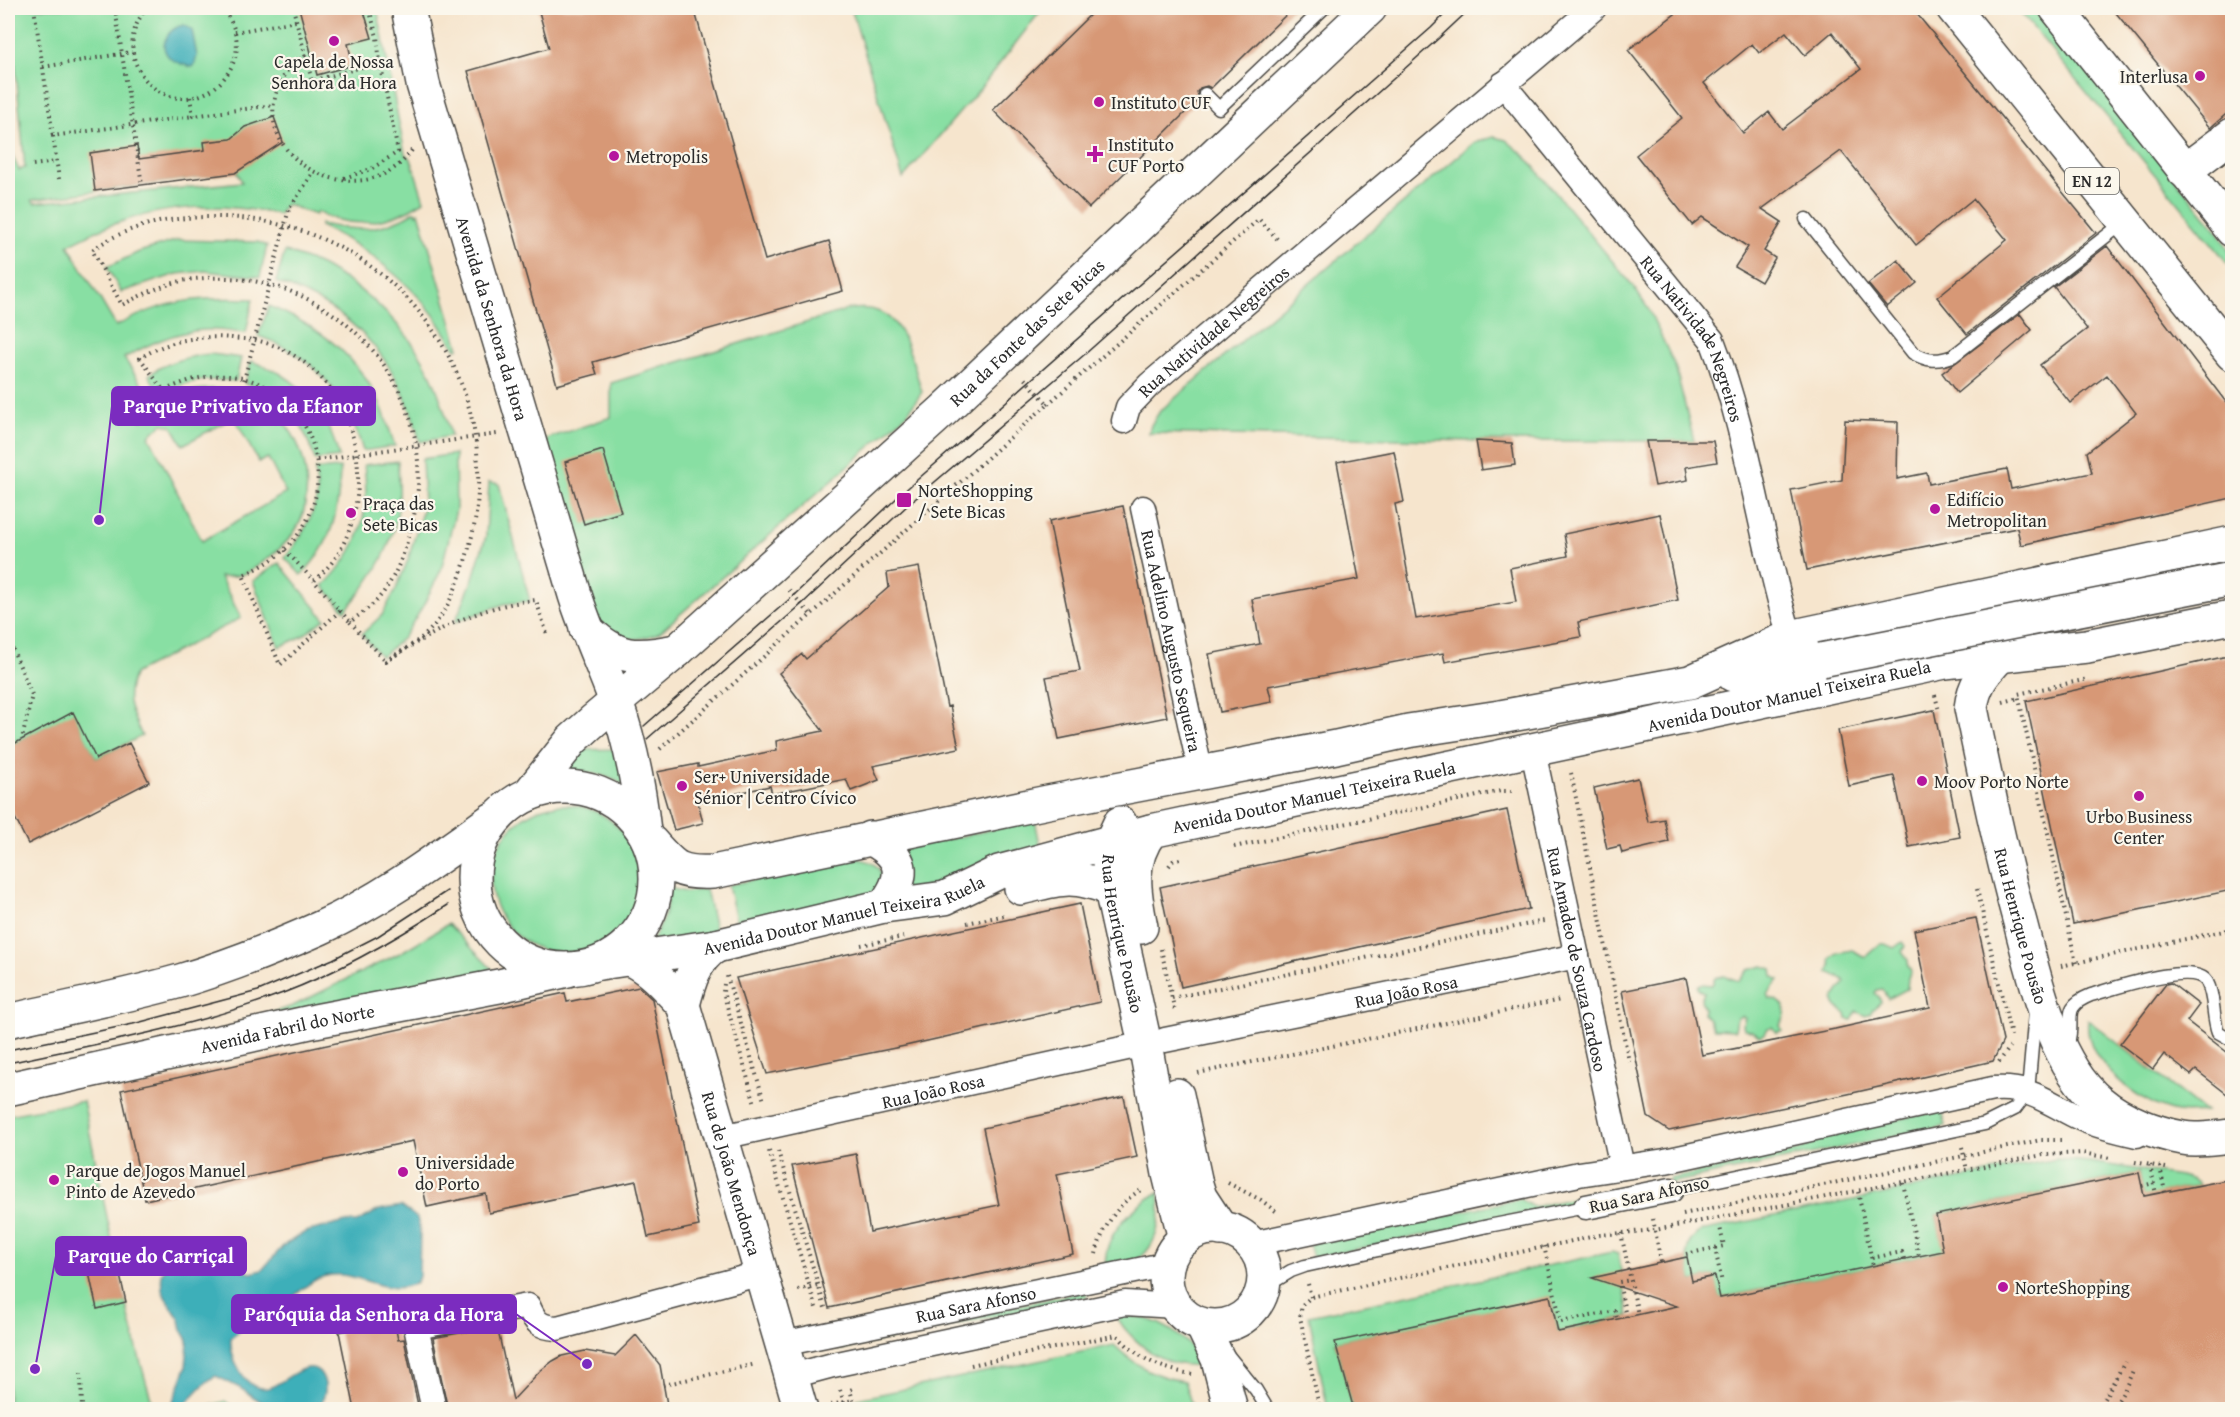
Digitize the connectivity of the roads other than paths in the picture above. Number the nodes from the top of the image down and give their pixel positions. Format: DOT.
graph roads {
  1 [pos="408,8"];
  2 [pos="1324,8"];
  3 [pos="1370,8"];
  4 [pos="1594,8"];
  5 [pos="2056,8"];
  6 [pos="1957,12"];
  7 [pos="1503,84"];
  8 [pos="1205,94"];
  9 [pos="2232,135"];
  10 [pos="2184,171"];
  11 [pos="1806,219"];
  12 [pos="2124,222"];
  13 [pos="2232,230"];
  14 [pos="2232,354"];
  15 [pos="1124,421"];
  16 [pos="1143,508"];
  17 [pos="2232,543"];
  18 [pos="2140,564"];
  19 [pos="2232,579"];
  20 [pos="2019,589"];
  21 [pos="2232,617"];
  22 [pos="586,629"];
  23 [pos="2152,634"];
  24 [pos="1790,637"];
  25 [pos="678,650"];
  26 [pos="2035,651"];
  27 [pos="2001,655"];
  28 [pos="1690,682"];
  29 [pos="604,711"];
  30 [pos="1408,731"];
  31 [pos="1533,751"];
  32 [pos="1201,774"];
  33 [pos="518,801"];
  34 [pos="1150,831"];
  35 [pos="647,837"];
  36 [pos="870,838"];
  37 [pos="1112,840"];
  38 [pos="1112,889"];
  39 [pos="884,906"];
  40 [pos="951,912"];
  41 [pos="1577,956"];
  42 [pos="615,961"];
  43 [pos="725,962"];
  44 [pos="568,970"];
  45 [pos="2046,977"];
  46 [pos="683,1005"];
  47 [pos="8,1021"];
  48 [pos="1162,1033"];
  49 [pos="2232,1040"];
  50 [pos="2063,1051"];
  51 [pos="8,1089"];
  52 [pos="2028,1092"];
  53 [pos="2232,1136"];
  54 [pos="722,1137"];
  55 [pos="2184,1138"];
  56 [pos="1622,1167"];
  57 [pos="1671,1190"];
  58 [pos="1586,1207"];
  59 [pos="1221,1228"];
  60 [pos="1252,1244"];
  61 [pos="1176,1251"];
  62 [pos="762,1273"];
  63 [pos="1263,1288"];
  64 [pos="1176,1306"];
  65 [pos="1202,1325"];
  66 [pos="787,1359"];
  67 [pos="1207,1367"];
  68 [pos="812,1408"];
  69 [pos="434,1410"];
  70 [pos="1231,1410"];
  71 [pos="1241,1410"];
  72 [pos="1268,1410"];
  1 -- 22 [label="main road, Avenida da Senhora da Hora"];
  2 -- 8 [label="lane"];
  3 -- 25 [label="main road, Rua da Fonte das Sete Bicas"];
  4 -- 7 [label="street, Rua Natividade Negreiros"];
  5 -- 10 [label="main road"];
  6 -- 12 [label="main road, EN 12"];
  7 -- 15 [label="street, Rua Natividade Negreiros"];
  7 -- 24 [label="street, Rua Natividade Negreiros"];
  9 -- 10 [label="main road"];
  10 -- 13 [label="main road"];
  11 -- 12 [label="lane"];
  12 -- 14 [label="main road, EN 12"];
  16 -- 32 [label="street, Rua Adelino Augusto Sequeira"];
  17 -- 18 [label="main road, Avenida Doutor Manuel Teixeira Ruela"];
  18 -- 20 [label="main road, Avenida Doutor Manuel Teixeira Ruela"];
  18 -- 23 [label="main road, Avenida Doutor Manuel Teixeira Ruela"];
  19 -- 28 [label="main road, bridge"];
  20 -- 24 [label="main road, Avenida Doutor Manuel Teixeira Ruela"];
  20 -- 26 [label="main road"];
  21 -- 23 [label="main road, Avenida Doutor Manuel Teixeira Ruela"];
  22 -- 25 [label="main road"];
  22 -- 29 [label="main road, Avenida da Senhora da Hora"];
  23 -- 26 [label="main road, Avenida Doutor Manuel Teixeira Ruela"];
  24 -- 28 [label="main road, Avenida Doutor Manuel Teixeira Ruela"];
  25 -- 29 [label="main road, Rua da Fonte das Sete Bicas"];
  26 -- 27 [label="main road, Avenida Doutor Manuel Teixeira Ruela"];
  27 -- 31 [label="main road, Avenida Doutor Manuel Teixeira Ruela"];
  27 -- 45 [label="main road, Rua Henrique Pousão"];
  28 -- 30 [label="main road, Avenida Doutor Manuel Teixeira Ruela"];
  29 -- 33 [label="main road, Rua da Fonte das Sete Bicas"];
  29 -- 35 [label="main road, Avenida da Senhora da Hora"];
  30 -- 32 [label="main road, Avenida Doutor Manuel Teixeira Ruela"];
  30 -- 37 [label="main road, Rua Henrique Pousão"];
  31 -- 34 [label="main road, Avenida Doutor Manuel Teixeira Ruela"];
  31 -- 41 [label="street, Rua Amadeo de Souza Cardoso"];
  32 -- 36 [label="main road, Avenida Doutor Manuel Teixeira Ruela"];
  33 -- 35 [label="main road"];
  33 -- 44 [label="main road"];
  33 -- 47 [label="main road"];
  34 -- 37 [label="main road, Avenida Doutor Manuel Teixeira Ruela"];
  34 -- 48 [label="main road, Rua Henrique Pousão"];
  35 -- 36 [label="main road, Avenida Doutor Manuel Teixeira Ruela"];
  35 -- 42 [label="main road"];
  36 -- 39 [label="main road"];
  37 -- 38 [label="main road, Rua Henrique Pousão"];
  37 -- 40 [label="main road, Avenida Doutor Manuel Teixeira Ruela"];
  38 -- 40 [label="main road"];
  38 -- 48 [label="main road, Rua Henrique Pousão"];
  39 -- 40 [label="main road, Avenida Doutor Manuel Teixeira Ruela"];
  39 -- 43 [label="main road, Avenida Doutor Manuel Teixeira Ruela"];
  41 -- 48 [label="street, Rua João Rosa"];
  41 -- 56 [label="street, Rua Amadeo de Souza Cardoso"];
  42 -- 43 [label="main road, Avenida Doutor Manuel Teixeira Ruela"];
  42 -- 44 [label="main road"];
  42 -- 46 [label="main road, Rua de João Mendonça"];
  43 -- 46 [label="main road"];
  44 -- 51 [label="main road, Avenida Fabril do Norte"];
  45 -- 50 [label="main road, Rua Henrique Pousão"];
  45 -- 52 [label="lane"];
  46 -- 54 [label="main road, Rua de João Mendonça"];
  48 -- 54 [label="street, Rua João Rosa"];
  48 -- 59 [label="main road, Rua Henrique Pousão"];
  48 -- 61 [label="main road, Rua Henrique Pousão"];
  49 -- 50 [label="lane"];
  50 -- 55 [label="main road, Rua Henrique Pousão"];
  52 -- 55 [label="street, Rua Henrique Pousão"];
  52 -- 56 [label="street, Rua Sara Afonso"];
  52 -- 57 [label="lane, Rua Sara Afonso"];
  53 -- 55 [label="main road, Rua Henrique Pousão"];
  54 -- 62 [label="main road, Rua de João Mendonça"];
  56 -- 60 [label="street, Rua Sara Afonso"];
  57 -- 58 [label="street, Rua Sara Afonso"];
  58 -- 63 [label="lane, Rua Sara Afonso"];
  59 -- 60 [label="main road"];
  59 -- 61 [label="main road"];
  60 -- 63 [label="main road"];
  61 -- 64 [label="main road"];
  61 -- 66 [label="street, Rua Sara Afonso"];
  62 -- 66 [label="main road, Rua de João Mendonça"];
  62 -- 69 [label="street"];
  63 -- 65 [label="main road"];
  64 -- 65 [label="main road"];
  64 -- 66 [label="street, Rua Sara Afonso"];
  65 -- 67 [label="main road"];
  65 -- 72 [label="lane"];
  66 -- 68 [label="main road, Rua de João Mendonça"];
  67 -- 70 [label="main road"];
  67 -- 71 [label="street"];
}
